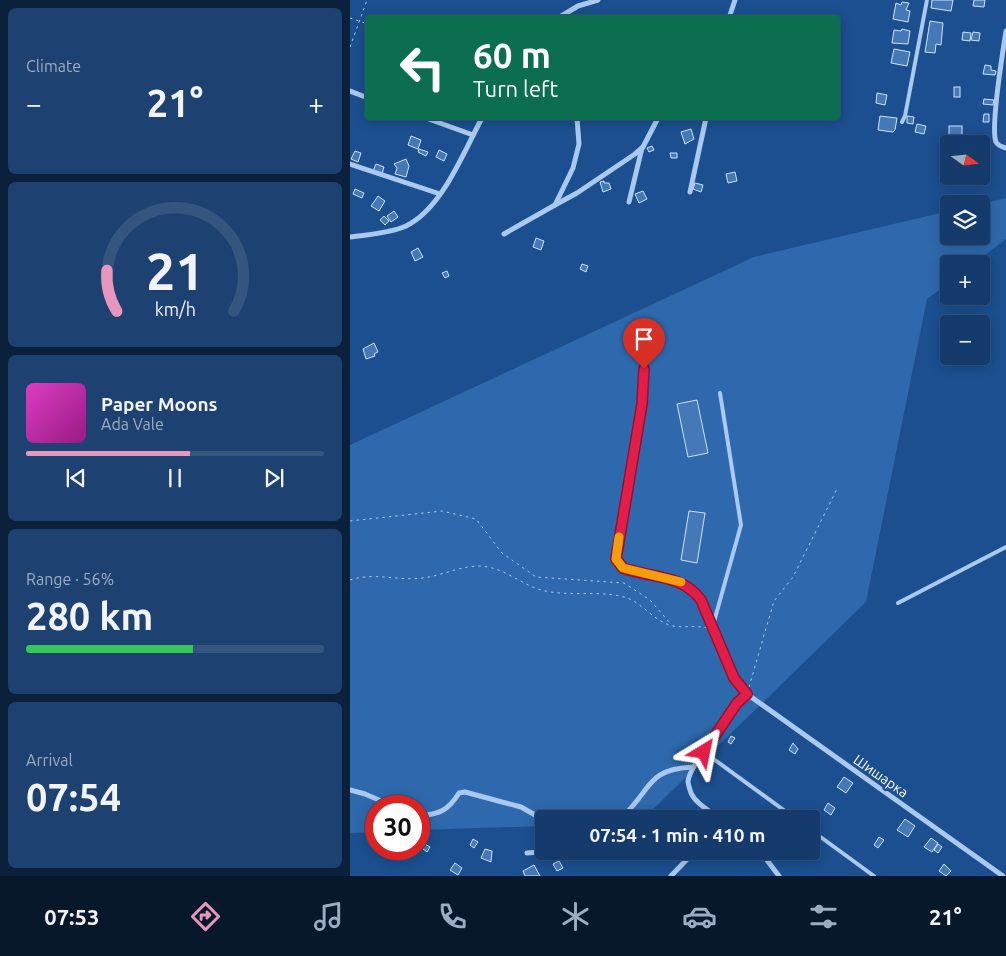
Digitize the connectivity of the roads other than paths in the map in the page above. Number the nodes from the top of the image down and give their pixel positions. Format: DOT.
graph roads {
  1 [pos="598,0"];
  2 [pos="735,0"];
  3 [pos="927,0"];
  4 [pos="565,15"];
  5 [pos="731,15"];
  6 [pos="1006,31"];
  7 [pos="350,91"];
  8 [pos="365,97"];
  9 [pos="432,120"];
  10 [pos="481,120"];
  11 [pos="577,120"];
  12 [pos="657,120"];
  13 [pos="706,120"];
  14 [pos="902,122"];
  15 [pos="473,135"];
  16 [pos="643,147"];
  17 [pos="1006,148"];
  18 [pos="350,164"];
  19 [pos="690,192"];
  20 [pos="440,194"];
  21 [pos="629,202"];
  22 [pos="555,205"];
  23 [pos="504,234"];
  24 [pos="350,237"];
  25 [pos="644,369"];
  26 [pos="720,393"];
  27 [pos="1006,547"];
  28 [pos="898,603"];
  29 [pos="712,629"];
  30 [pos="747,694"];
  31 [pos="704,752"];
  32 [pos="693,767"];
  33 [pos="350,790"];
  34 [pos="367,795"];
  35 [pos="628,810"];
  36 [pos="708,810"];
  37 [pos="784,810"];
  38 [pos="430,815"];
  39 [pos="535,815"];
  40 [pos="820,837"];
  41 [pos="535,852"];
  42 [pos="527,853"];
  43 [pos="687,860"];
  44 [pos="767,860"];
  45 [pos="673,875"];
  46 [pos="779,876"];
  47 [pos="874,876"];
  48 [pos="1003,876"];
  1 -- 4 [label="street"];
  2 -- 5 [label="street"];
  3 -- 14 [label="lane"];
  6 -- 17 [label="street"];
  7 -- 8 [label="street"];
  9 -- 15 [label="street"];
  10 -- 15 [label="street"];
  11 -- 22 [label="street"];
  12 -- 16 [label="street"];
  13 -- 19 [label="street"];
  15 -- 20 [label="street"];
  16 -- 21 [label="street"];
  16 -- 22 [label="street"];
  18 -- 20 [label="street"];
  20 -- 24 [label="street"];
  22 -- 23 [label="street"];
  25 -- 29 [label="lane"];
  26 -- 29 [label="lane"];
  27 -- 28 [label="lane"];
  29 -- 30 [label="lane"];
  30 -- 31 [label="street"];
  30 -- 48 [label="street, Шишарка"];
  31 -- 32 [label="street"];
  31 -- 37 [label="lane"];
  32 -- 35 [label="street"];
  32 -- 36 [label="street"];
  33 -- 34 [label="street"];
  38 -- 39 [label="street"];
  40 -- 47 [label="lane"];
  41 -- 42 [label="street"];
  43 -- 45 [label="street"];
  44 -- 46 [label="street"];
}
